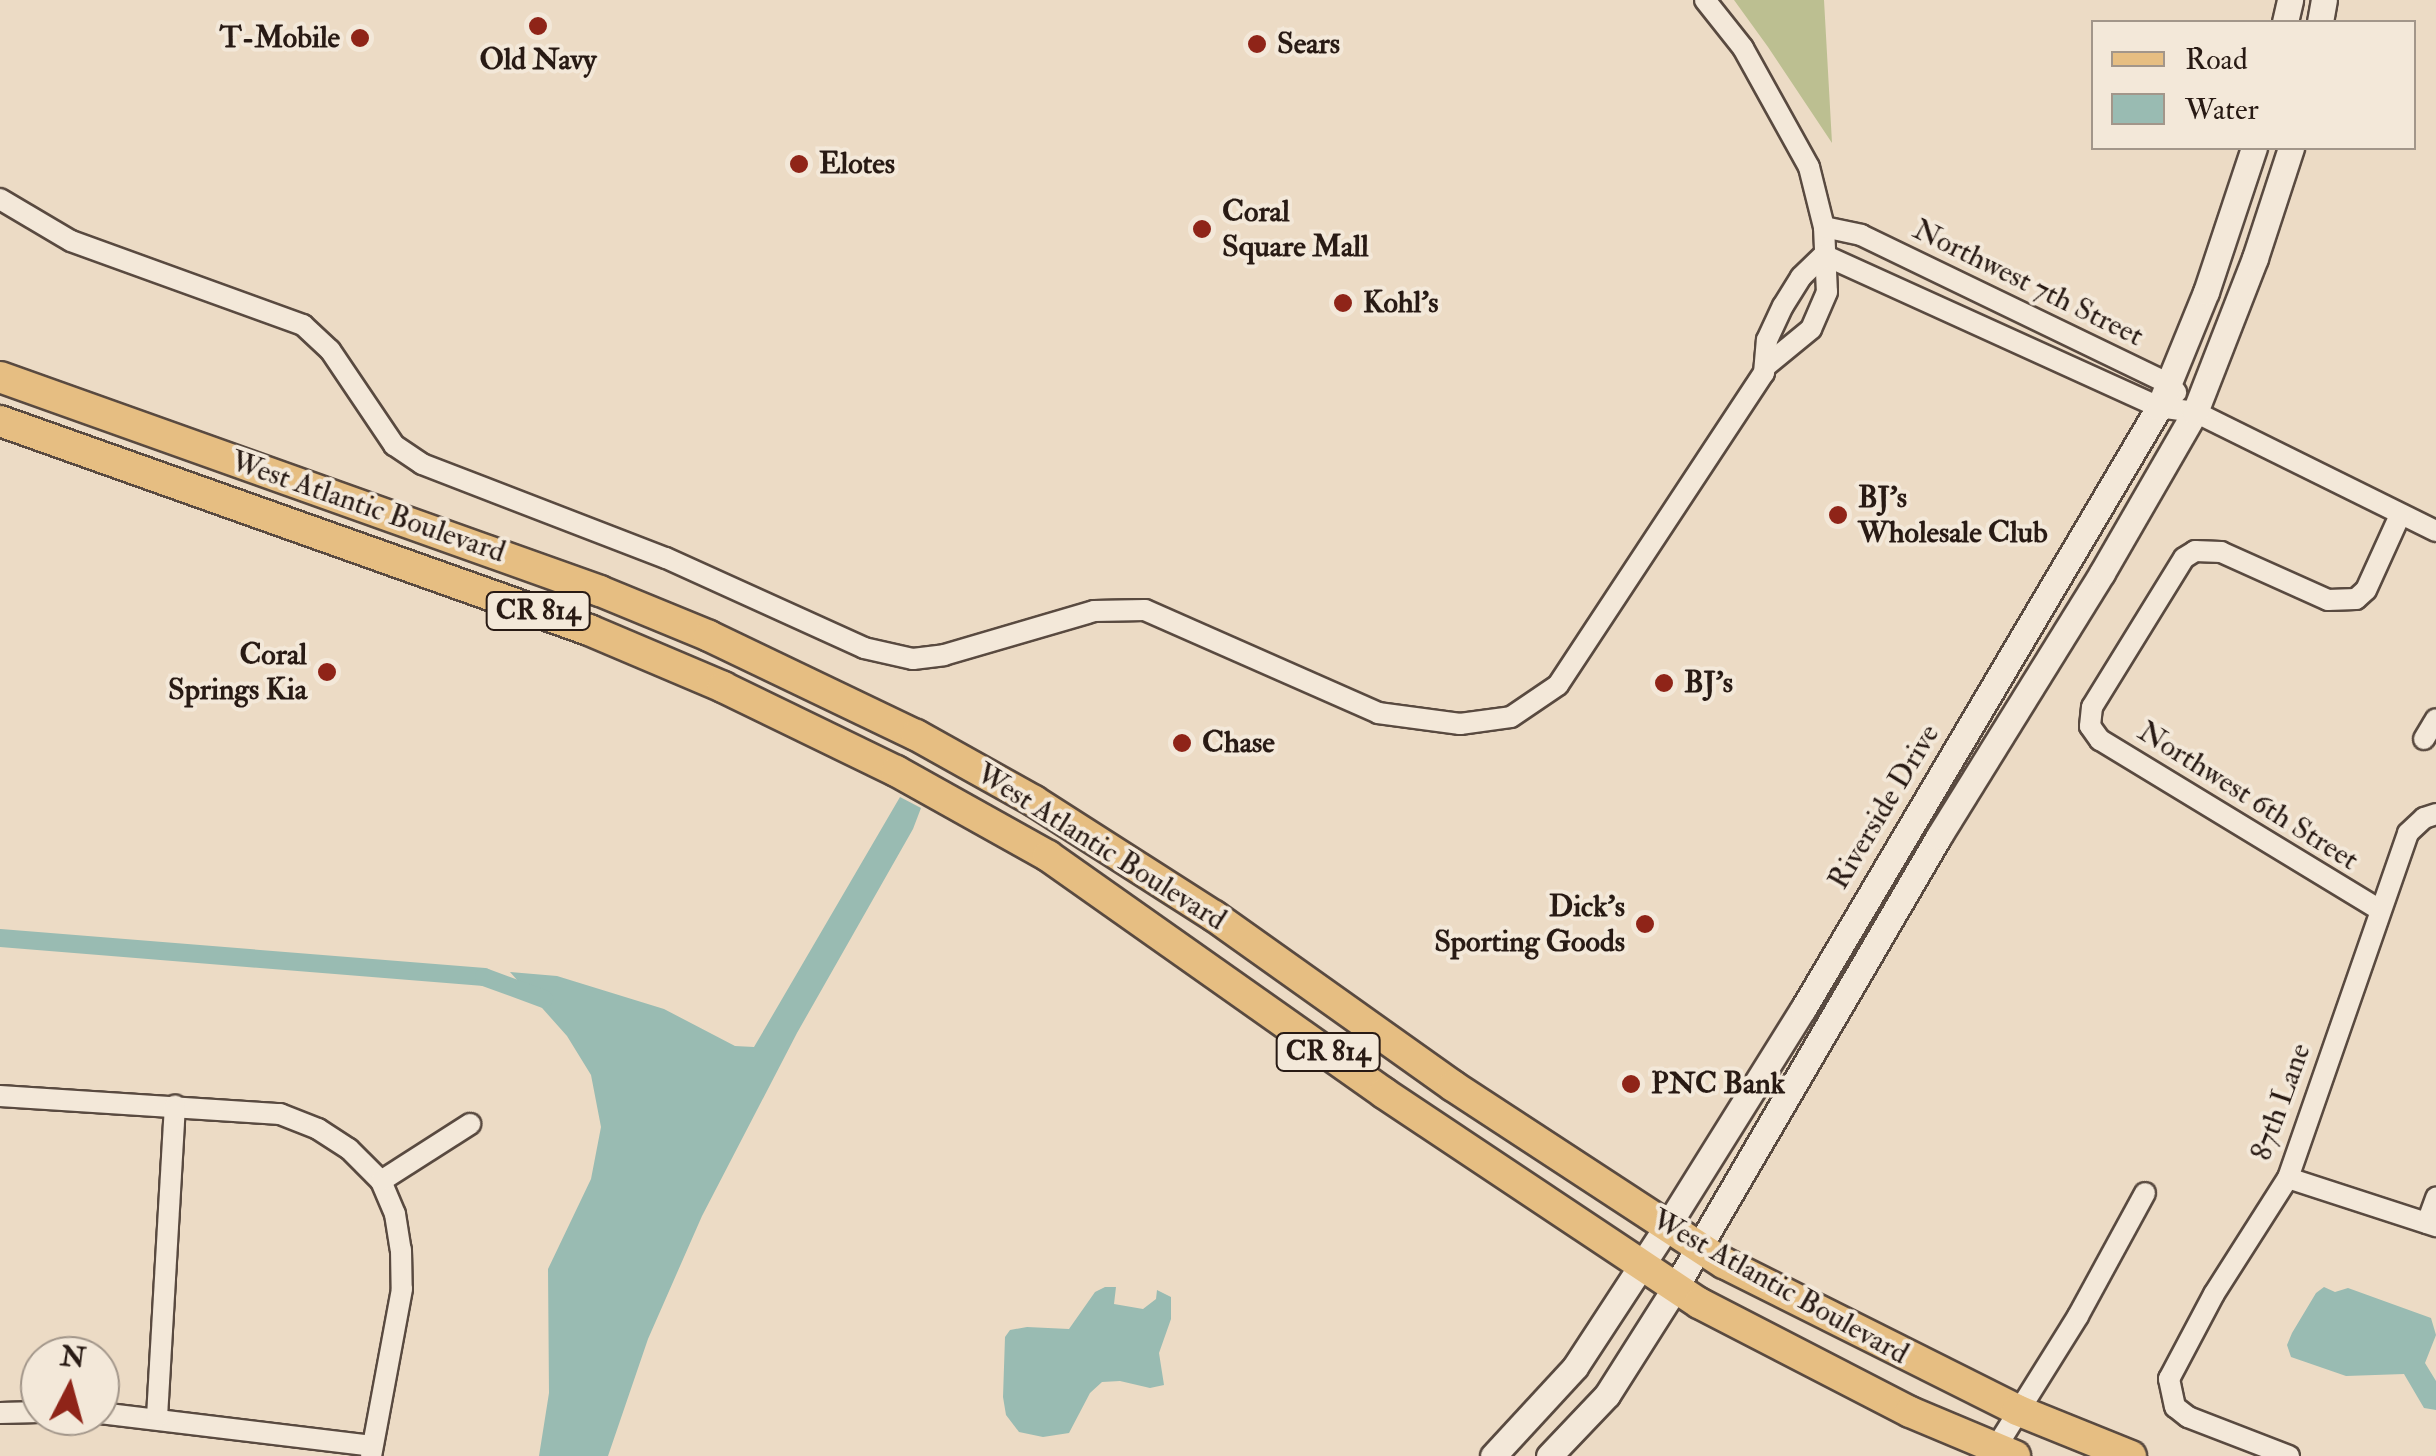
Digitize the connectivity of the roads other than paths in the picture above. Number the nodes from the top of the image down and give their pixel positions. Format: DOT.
graph roads {
  1 [pos="1705,0"];
  2 [pos="2253,150"];
  3 [pos="2290,150"];
  4 [pos="0,199"];
  5 [pos="1824,227"];
  6 [pos="1824,255"];
  7 [pos="1766,366"];
  8 [pos="0,377"];
  9 [pos="2164,396"];
  10 [pos="2195,412"];
  11 [pos="0,421"];
  12 [pos="2400,515"];
  13 [pos="2436,531"];
  14 [pos="2436,719"];
  15 [pos="2424,740"];
  16 [pos="2430,816"];
  17 [pos="2380,910"];
  18 [pos="0,1096"];
  19 [pos="175,1106"];
  20 [pos="470,1124"];
  21 [pos="2288,1178"];
  22 [pos="380,1181"];
  23 [pos="2145,1193"];
  24 [pos="2436,1198"];
  25 [pos="2432,1224"];
  26 [pos="1666,1228"];
  27 [pos="1697,1246"];
  28 [pos="1642,1267"];
  29 [pos="1674,1288"];
  30 [pos="2017,1410"];
  31 [pos="120,1415"];
  32 [pos="158,1417"];
  33 [pos="372,1451"];
  34 [pos="2005,1452"];
  35 [pos="1493,1456"];
  36 [pos="1549,1456"];
  37 [pos="2131,1456"];
  38 [pos="2290,1456"];
  1 -- 5 [label="street"];
  2 -- 9 [label="street, Riverside Drive"];
  3 -- 10 [label="street, Riverside Drive"];
  4 -- 7 [label="street"];
  5 -- 6 [label="street"];
  5 -- 9 [label="street, Northwest 7th Street"];
  6 -- 7 [label="street"];
  6 -- 7 [label="street"];
  6 -- 9 [label="street, Northwest 7th Street"];
  8 -- 26 [label="main road, West Atlantic Boulevard / CR 814"];
  9 -- 10 [label="street, Northwest 7th Street"];
  9 -- 26 [label="street, Riverside Drive"];
  10 -- 12 [label="street, Northwest 7th Street"];
  10 -- 27 [label="street, Riverside Drive"];
  11 -- 28 [label="main road, West Atlantic Boulevard / CR 814"];
  12 -- 13 [label="street, Northwest 7th Street"];
  12 -- 17 [label="street, Northwest 6th Street"];
  14 -- 15 [label="street"];
  16 -- 17 [label="street, 87th Lane"];
  17 -- 21 [label="street, 87th Lane"];
  18 -- 19 [label="street"];
  19 -- 22 [label="street"];
  19 -- 32 [label="street"];
  20 -- 22 [label="street"];
  21 -- 25 [label="street"];
  21 -- 38 [label="street, 87th Lane"];
  22 -- 33 [label="street"];
  23 -- 30 [label="street"];
  24 -- 25 [label="street"];
  26 -- 27 [label="main road, West Atlantic Boulevard / CR 814"];
  26 -- 28 [label="street, Riverside Drive"];
  27 -- 29 [label="street, Riverside Drive"];
  27 -- 30 [label="main road, West Atlantic Boulevard / CR 814"];
  28 -- 29 [label="main road, West Atlantic Boulevard / CR 814"];
  28 -- 35 [label="street, Riverside Drive"];
  29 -- 34 [label="main road, West Atlantic Boulevard / CR 814"];
  29 -- 36 [label="street, Riverside Drive"];
  30 -- 34 [label="street"];
  30 -- 37 [label="main road, West Atlantic Boulevard / CR 814"];
  31 -- 32 [label="street"];
  32 -- 33 [label="street"];
}
